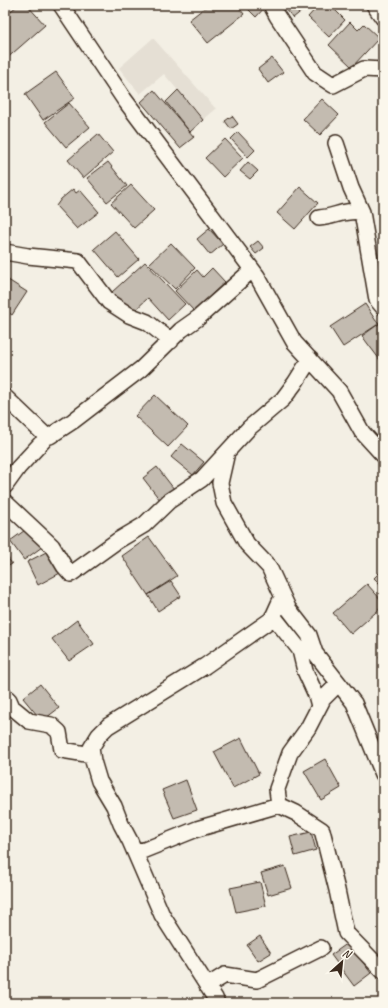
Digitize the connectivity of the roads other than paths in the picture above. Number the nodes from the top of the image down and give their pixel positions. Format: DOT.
graph roads {
  1 [pos="62,5"];
  2 [pos="271,5"];
  3 [pos="374,5"];
  4 [pos="383,18"];
  5 [pos="383,70"];
  6 [pos="336,143"];
  7 [pos="362,212"];
  8 [pos="319,218"];
  9 [pos="5,252"];
  10 [pos="252,270"];
  11 [pos="383,307"];
  12 [pos="171,341"];
  13 [pos="310,359"];
  14 [pos="5,397"];
  15 [pos="45,435"];
  16 [pos="227,452"];
  17 [pos="383,455"];
  18 [pos="5,486"];
  19 [pos="5,502"];
  20 [pos="282,597"];
  21 [pos="273,616"];
  22 [pos="338,684"];
  23 [pos="5,696"];
  24 [pos="319,706"];
  25 [pos="92,755"];
  26 [pos="383,774"];
  27 [pos="279,805"];
  28 [pos="134,849"];
  29 [pos="321,948"];
  30 [pos="383,971"];
  31 [pos="207,986"];
  32 [pos="217,1003"];
  1 -- 10 [label="street"];
  2 -- 5 [label="street"];
  3 -- 4 [label="street"];
  6 -- 7 [label="street"];
  7 -- 8 [label="street"];
  7 -- 11 [label="street"];
  9 -- 12 [label="street"];
  10 -- 12 [label="street"];
  10 -- 13 [label="street"];
  12 -- 15 [label="street"];
  13 -- 16 [label="street"];
  13 -- 17 [label="street"];
  14 -- 15 [label="street"];
  15 -- 18 [label="street"];
  16 -- 19 [label="street"];
  16 -- 20 [label="street"];
  20 -- 21 [label="street"];
  20 -- 22 [label="street"];
  21 -- 24 [label="street"];
  21 -- 25 [label="street"];
  22 -- 24 [label="street"];
  22 -- 26 [label="street"];
  23 -- 25 [label="street"];
  24 -- 27 [label="street"];
  25 -- 28 [label="street"];
  27 -- 28 [label="street"];
  27 -- 30 [label="street"];
  28 -- 31 [label="street"];
  29 -- 31 [label="street"];
  31 -- 32 [label="street"];
}
